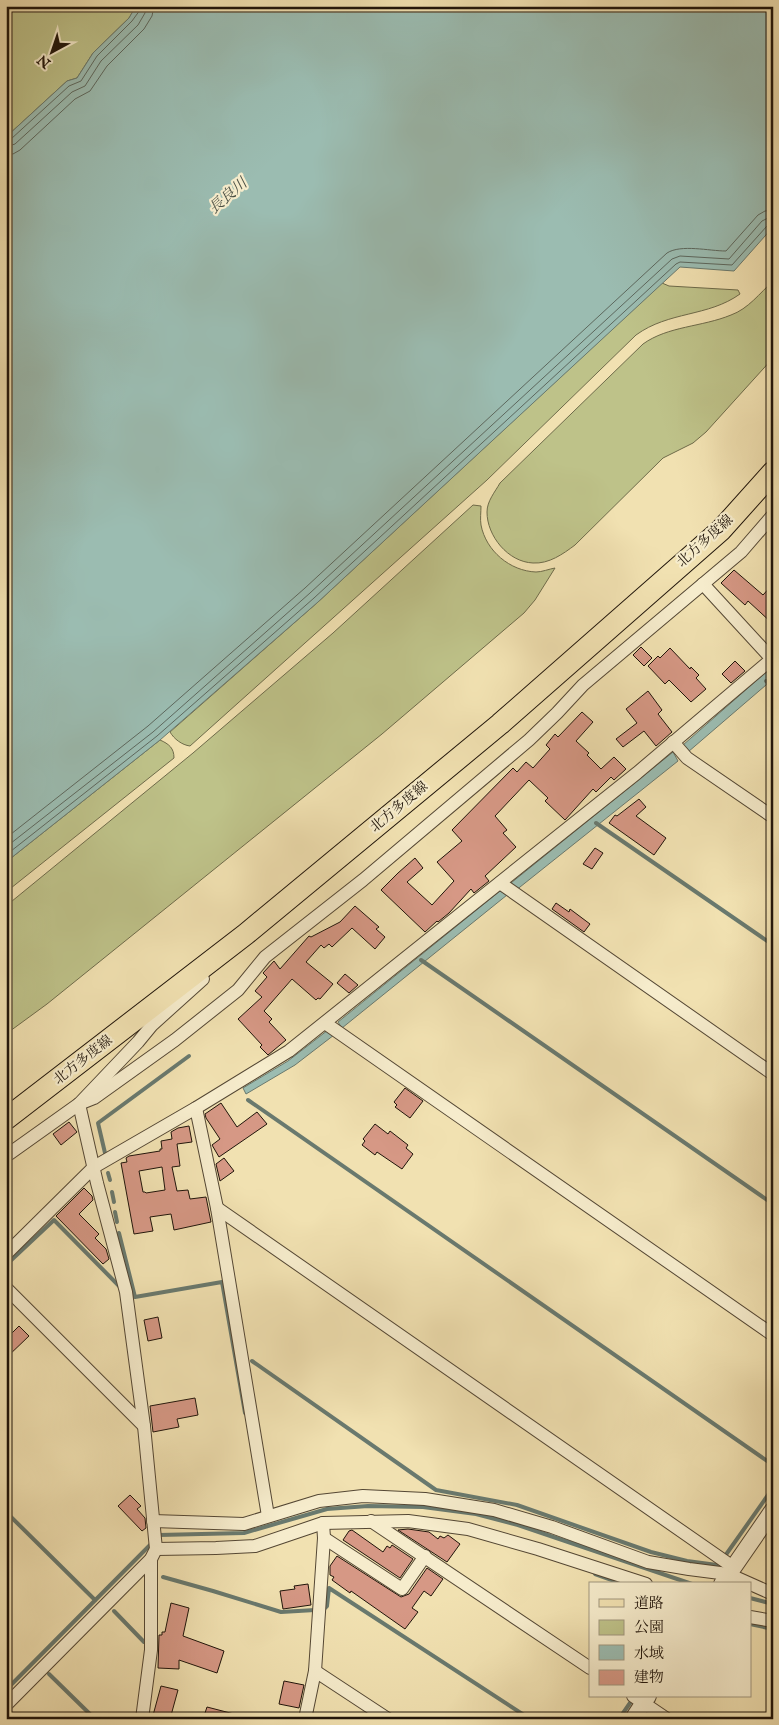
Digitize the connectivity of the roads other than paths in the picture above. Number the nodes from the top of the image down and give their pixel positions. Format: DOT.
graph roads {
  1 [pos="773,472"];
  2 [pos="773,515"];
  3 [pos="704,584"];
  4 [pos="772,658"];
  5 [pos="673,742"];
  6 [pos="773,817"];
  7 [pos="500,883"];
  8 [pos="246,934"];
  9 [pos="325,1023"];
  10 [pos="773,1074"];
  11 [pos="79,1104"];
  12 [pos="196,1108"];
  13 [pos="6,1120"];
  14 [pos="6,1156"];
  15 [pos="94,1167"];
  16 [pos="217,1208"];
  17 [pos="6,1254"];
  18 [pos="6,1288"];
  19 [pos="773,1335"];
  20 [pos="144,1426"];
  21 [pos="773,1510"];
  22 [pos="268,1516"];
  23 [pos="371,1521"];
  24 [pos="323,1523"];
  25 [pos="154,1526"];
  26 [pos="324,1538"];
  27 [pos="153,1554"];
  28 [pos="425,1556"];
  29 [pos="727,1576"];
  30 [pos="640,1582"];
  31 [pos="746,1582"];
  32 [pos="752,1583"];
  33 [pos="752,1584"];
  34 [pos="773,1586"];
  35 [pos="773,1594"];
  36 [pos="752,1616"];
  37 [pos="773,1621"];
  38 [pos="589,1667"];
  39 [pos="315,1671"];
  40 [pos="642,1699"];
  41 [pos="6,1705"];
  42 [pos="142,1719"];
  43 [pos="305,1719"];
  44 [pos="388,1719"];
  45 [pos="633,1719"];
  46 [pos="667,1719"];
  1 -- 8 [label="main road, 北方多度線"];
  2 -- 3 [label="street"];
  3 -- 4 [label="street"];
  3 -- 11 [label="street"];
  4 -- 5 [label="street"];
  5 -- 6 [label="street"];
  5 -- 7 [label="street"];
  7 -- 9 [label="street"];
  7 -- 10 [label="street"];
  8 -- 11 [label="street"];
  8 -- 13 [label="main road, 北方多度線"];
  9 -- 12 [label="street"];
  9 -- 19 [label="street"];
  11 -- 14 [label="street"];
  11 -- 15 [label="street"];
  12 -- 15 [label="street"];
  12 -- 16 [label="street"];
  15 -- 17 [label="street"];
  15 -- 20 [label="street"];
  16 -- 22 [label="street"];
  16 -- 29 [label="street"];
  18 -- 20 [label="street"];
  20 -- 25 [label="street"];
  21 -- 29 [label="street"];
  22 -- 25 [label="street"];
  22 -- 29 [label="street"];
  23 -- 24 [label="street"];
  23 -- 28 [label="street"];
  23 -- 30 [label="street"];
  24 -- 26 [label="street"];
  24 -- 27 [label="street"];
  25 -- 27 [label="street"];
  26 -- 28 [label="street"];
  26 -- 39 [label="street"];
  27 -- 41 [label="street"];
  27 -- 42 [label="street"];
  28 -- 38 [label="street"];
  29 -- 31 [label="street"];
  32 -- 34 [label="street"];
  33 -- 35 [label="street"];
  36 -- 37 [label="street"];
  39 -- 43 [label="street"];
  39 -- 44 [label="street"];
  40 -- 45 [label="street"];
  40 -- 46 [label="street"];
}
